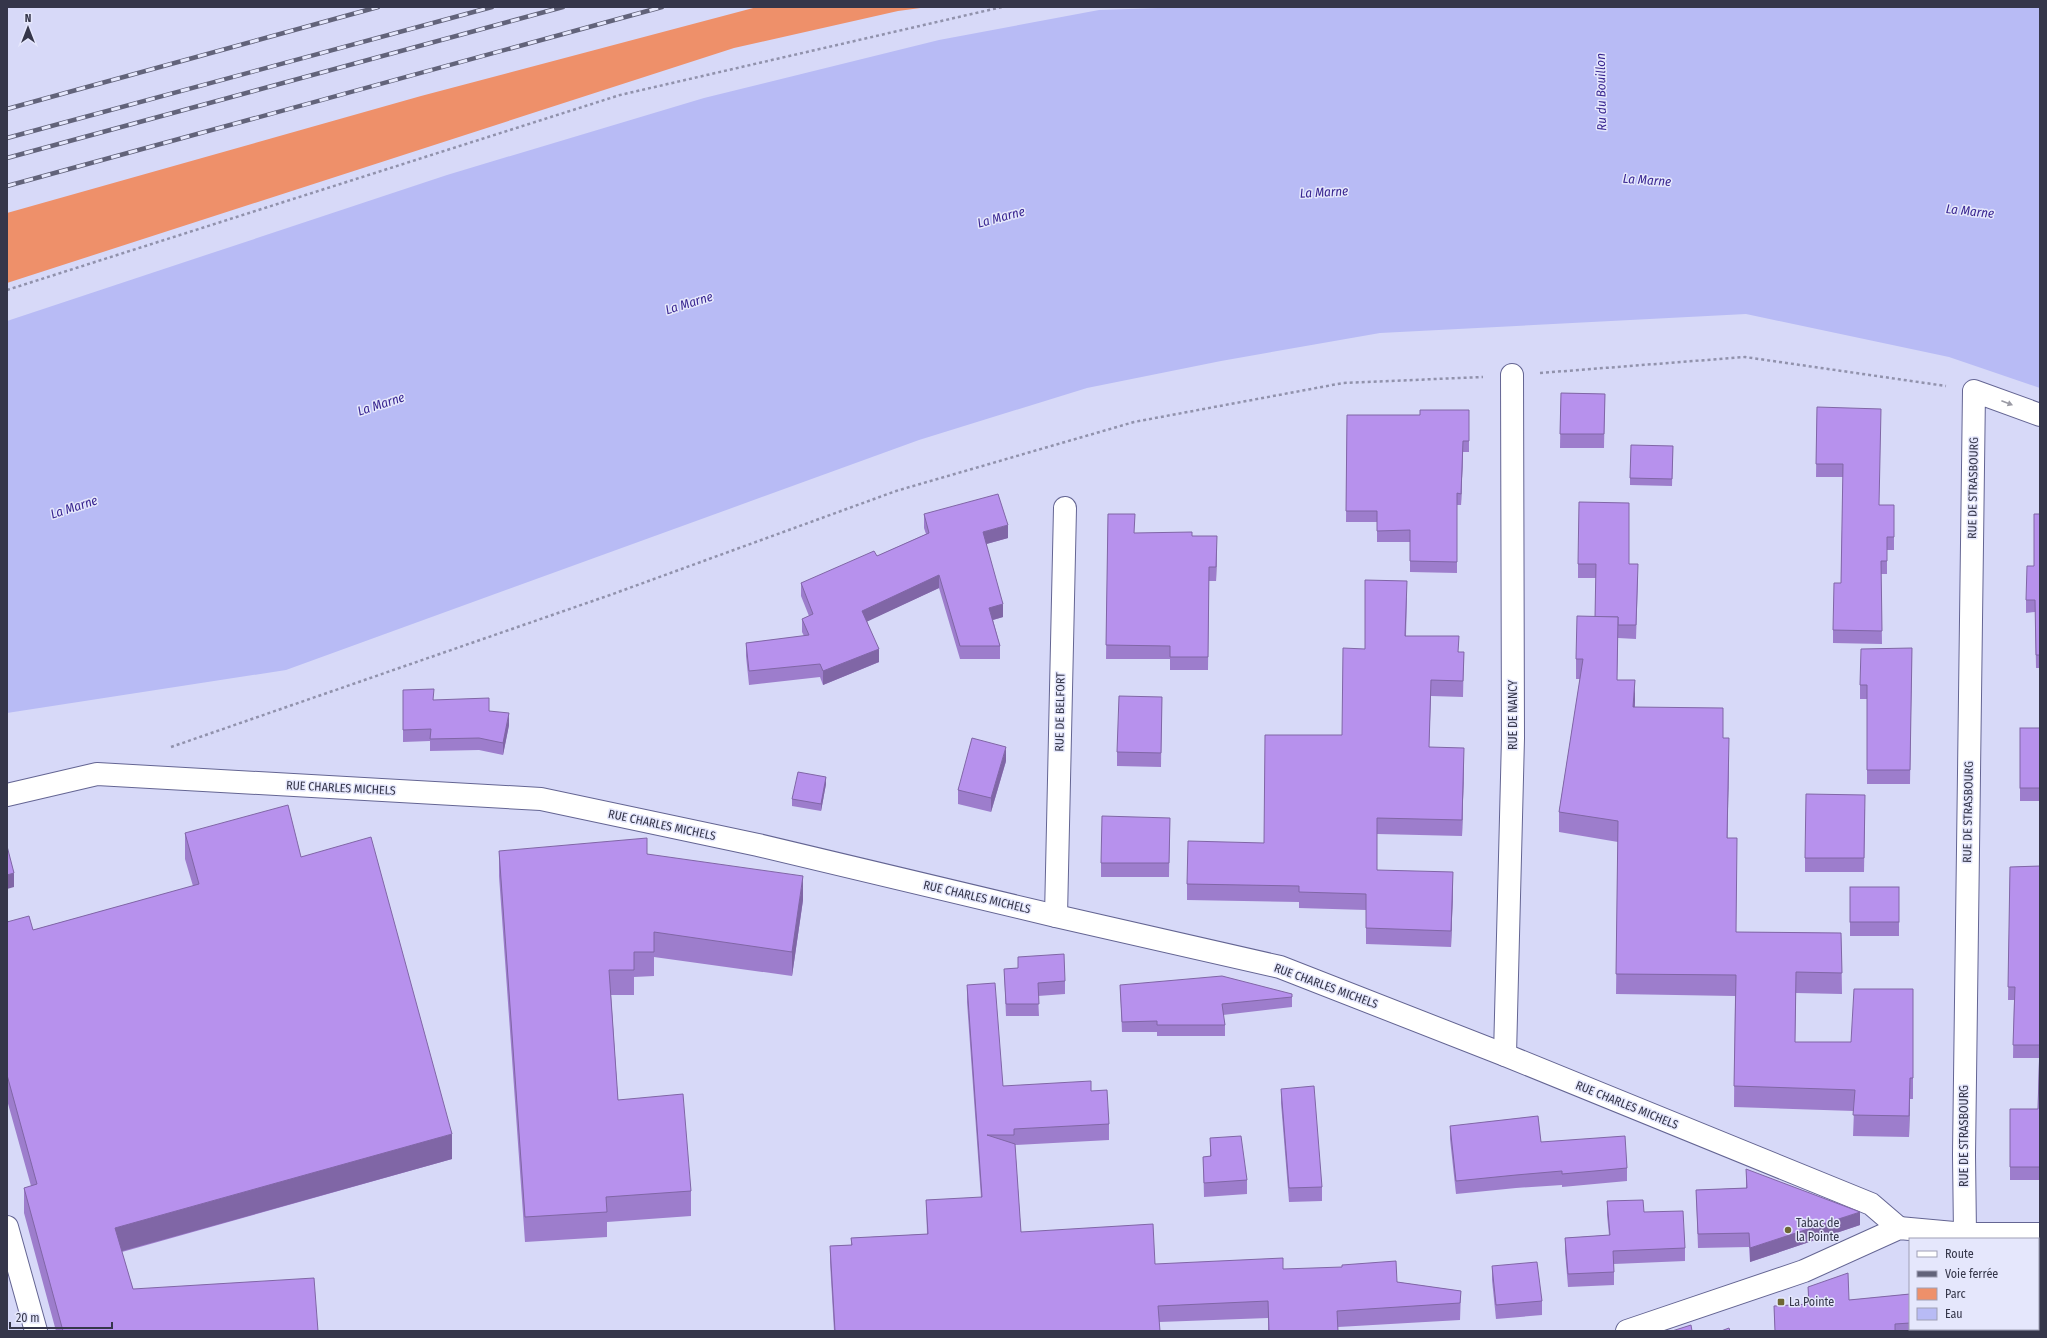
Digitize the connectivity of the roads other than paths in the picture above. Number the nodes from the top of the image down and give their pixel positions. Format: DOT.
graph roads {
  1 [pos="1512,375"];
  2 [pos="2040,415"];
  3 [pos="1065,508"];
  4 [pos="7,795"];
  5 [pos="1056,916"];
  6 [pos="1505,1054"];
  7 [pos="7,1227"];
  8 [pos="1899,1228"];
  9 [pos="1965,1234"];
  10 [pos="2040,1234"];
  11 [pos="36,1331"];
  12 [pos="1627,1331"];
  1 -- 6 [label="street, RUE DE NANCY"];
  9 -- 2 [label="street, RUE DE STRASBOURG, one-way"];
  3 -- 5 [label="street, RUE DE BELFORT"];
  4 -- 5 [label="street, RUE CHARLES MICHELS"];
  5 -- 6 [label="street, RUE CHARLES MICHELS"];
  6 -- 8 [label="street, RUE CHARLES MICHELS"];
  7 -- 11 [label="street"];
  8 -- 9 [label="street"];
  8 -- 12 [label="street"];
  9 -- 10 [label="street"];
}
